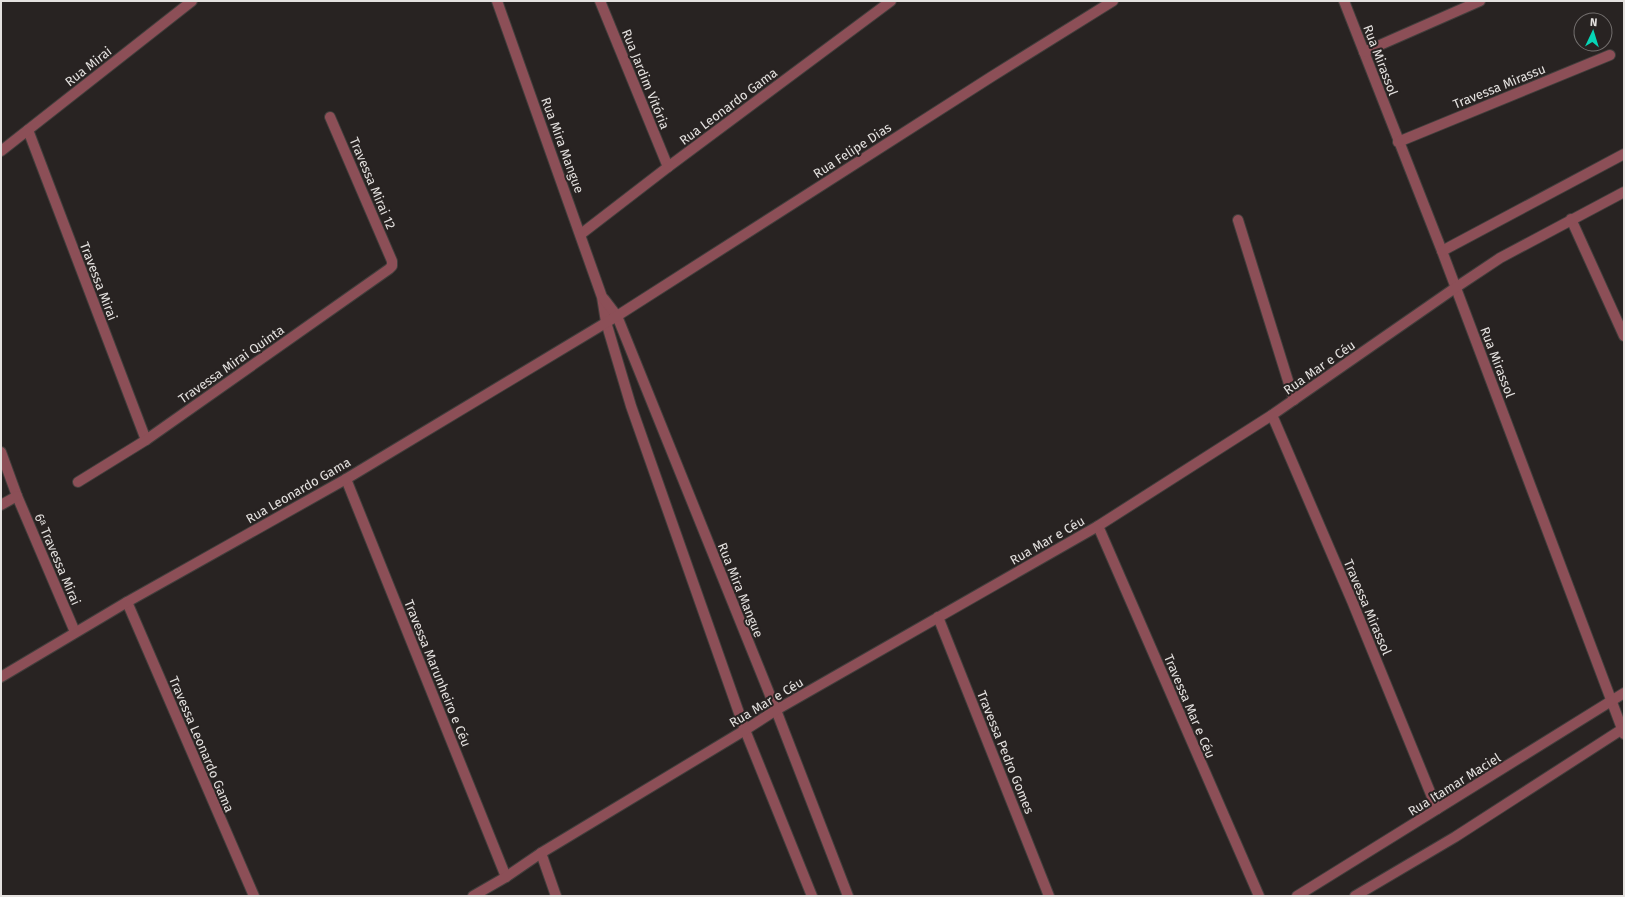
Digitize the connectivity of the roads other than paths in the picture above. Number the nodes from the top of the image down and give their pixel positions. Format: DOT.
graph roads {
  1 [pos="192,1"];
  2 [pos="497,1"];
  3 [pos="600,1"];
  4 [pos="891,1"];
  5 [pos="1113,1"];
  6 [pos="1344,1"];
  7 [pos="1480,1"];
  8 [pos="1364,52"];
  9 [pos="1610,55"];
  10 [pos="330,116"];
  11 [pos="28,130"];
  12 [pos="1398,142"];
  13 [pos="1,151"];
  14 [pos="1624,154"];
  15 [pos="668,167"];
  16 [pos="1624,192"];
  17 [pos="1571,219"];
  18 [pos="1238,220"];
  19 [pos="581,234"];
  20 [pos="1442,251"];
  21 [pos="392,261"];
  22 [pos="1455,288"];
  23 [pos="602,297"];
  24 [pos="616,316"];
  25 [pos="606,322"];
  26 [pos="1624,336"];
  27 [pos="1294,400"];
  28 [pos="1272,415"];
  29 [pos="146,440"];
  30 [pos="1,452"];
  31 [pos="346,479"];
  32 [pos="78,482"];
  33 [pos="17,496"];
  34 [pos="1,505"];
  35 [pos="1098,526"];
  36 [pos="127,602"];
  37 [pos="938,617"];
  38 [pos="75,632"];
  39 [pos="1,677"];
  40 [pos="1624,693"];
  41 [pos="1612,700"];
  42 [pos="776,710"];
  43 [pos="745,730"];
  44 [pos="1623,730"];
  45 [pos="1438,809"];
  46 [pos="541,853"];
  47 [pos="506,877"];
  48 [pos="254,896"];
  49 [pos="473,896"];
  50 [pos="556,896"];
  51 [pos="812,896"];
  52 [pos="848,896"];
  53 [pos="1049,896"];
  54 [pos="1259,896"];
  55 [pos="1297,896"];
  56 [pos="1355,896"];
  1 -- 11 [label="street, Rua Mirai"];
  2 -- 19 [label="street, Rua Mira Mangue"];
  3 -- 15 [label="street, Rua Jardim Vitória"];
  4 -- 15 [label="street, Rua Leonardo Gama"];
  5 -- 24 [label="street, Rua Felipe Dias"];
  6 -- 8 [label="street, Rua Mirassol"];
  7 -- 8 [label="street"];
  8 -- 12 [label="street, Rua Mirassol"];
  9 -- 12 [label="street, Travessa Mirassu"];
  10 -- 21 [label="street, Travessa Mirai 12"];
  11 -- 13 [label="street, Rua Mirai"];
  11 -- 29 [label="street, Travessa Mirai"];
  12 -- 20 [label="street, Rua Mirassol"];
  14 -- 20 [label="street"];
  15 -- 19 [label="street, Rua Leonardo Gama"];
  16 -- 17 [label="street, Rua Mar e Céu"];
  17 -- 22 [label="street, Rua Mar e Céu"];
  17 -- 26 [label="street"];
  18 -- 27 [label="street"];
  19 -- 23 [label="street, Rua Mira Mangue"];
  20 -- 22 [label="street, Rua Mirassol"];
  21 -- 29 [label="street, Travessa Mirai Quinta"];
  22 -- 27 [label="street, Rua Mar e Céu"];
  22 -- 41 [label="street, Rua Mirassol"];
  23 -- 24 [label="street, Rua Mira Mangue"];
  23 -- 25 [label="street, Rua Mira Mangue"];
  24 -- 25 [label="street, Rua Felipe Dias"];
  24 -- 42 [label="street, Rua Mira Mangue"];
  25 -- 31 [label="street, Rua Leonardo Gama"];
  25 -- 43 [label="street, Rua Mira Mangue"];
  27 -- 28 [label="street, Rua Mar e Céu"];
  28 -- 35 [label="street, Rua Mar e Céu"];
  28 -- 45 [label="street, Travessa Mirassol"];
  29 -- 32 [label="street, Travessa Mirai Quinta"];
  30 -- 33 [label="street, 6ᵃ Travessa Mirai"];
  31 -- 36 [label="street, Rua Leonardo Gama"];
  31 -- 47 [label="street, Travessa Marunheiro e Céu"];
  33 -- 34 [label="street"];
  33 -- 38 [label="street, 6ᵃ Travessa Mirai"];
  35 -- 37 [label="street, Rua Mar e Céu"];
  35 -- 54 [label="street, Travessa Mar e Céu"];
  36 -- 38 [label="street, Rua Leonardo Gama"];
  36 -- 48 [label="street, Travessa Leonardo Gama"];
  37 -- 42 [label="street, Rua Mar e Céu"];
  37 -- 53 [label="street, Travessa Pedro Gomes"];
  38 -- 39 [label="street, Rua Leonardo Gama"];
  40 -- 41 [label="street, Rua Itamar Maciel"];
  41 -- 44 [label="street, Rua Mirassol"];
  41 -- 45 [label="street, Rua Itamar Maciel"];
  42 -- 43 [label="street, Rua Mar e Céu"];
  42 -- 52 [label="street, Rua Mira Mangue"];
  43 -- 46 [label="street, Rua Mar e Céu"];
  43 -- 51 [label="street, Rua Mira Mangue"];
  44 -- 56 [label="street"];
  45 -- 55 [label="street, Rua Itamar Maciel"];
  46 -- 47 [label="street, Rua Mar e Céu"];
  46 -- 50 [label="street"];
  47 -- 49 [label="street, Rua Mar e Céu"];
}
